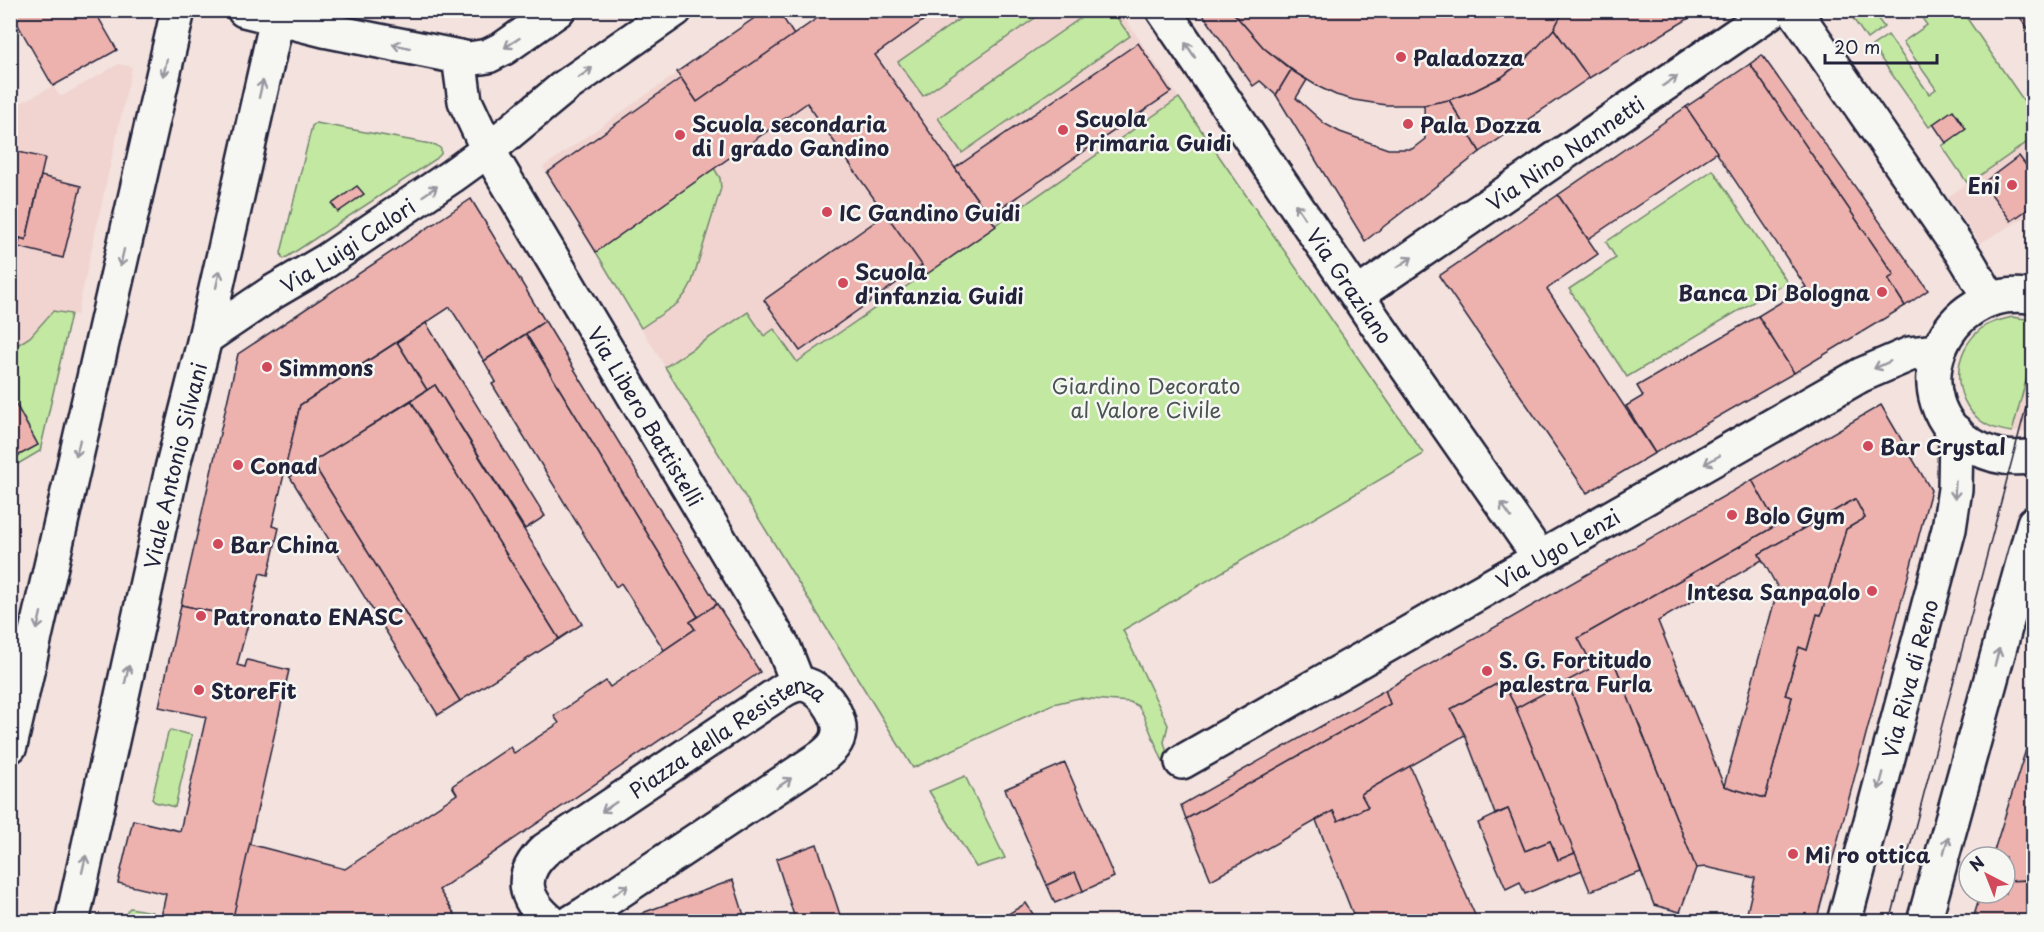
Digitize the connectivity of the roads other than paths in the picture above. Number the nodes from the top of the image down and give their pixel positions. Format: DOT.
graph roads {
  1 [pos="178,10"];
  2 [pos="244,10"];
  3 [pos="558,10"];
  4 [pos="675,10"];
  5 [pos="1163,10"];
  6 [pos="1773,10"];
  7 [pos="1794,10"];
  8 [pos="278,14"];
  9 [pos="459,57"];
  10 [pos="488,150"];
  11 [pos="1357,295"];
  12 [pos="2033,295"];
  13 [pos="1990,299"];
  14 [pos="205,338"];
  15 [pos="1938,351"];
  16 [pos="1956,432"];
  17 [pos="2034,456"];
  18 [pos="2034,523"];
  19 [pos="1540,558"];
  20 [pos="798,684"];
  21 [pos="10,746"];
  22 [pos="1182,762"];
  23 [pos="72,921"];
  24 [pos="551,921"];
  25 [pos="572,921"];
  26 [pos="1844,921"];
  27 [pos="1924,921"];
  1 -- 21 [label="street, one-way"];
  2 -- 8 [label="street"];
  3 -- 9 [label="street, one-way"];
  10 -- 4 [label="street, Via Luigi Calori, one-way"];
  11 -- 5 [label="street, Via Graziano, one-way"];
  11 -- 6 [label="street, Via Nino Nannetti, one-way"];
  7 -- 13 [label="street"];
  9 -- 8 [label="street, one-way"];
  14 -- 8 [label="street, Viale Antonio Silvani, one-way"];
  9 -- 10 [label="street"];
  14 -- 10 [label="street, Via Luigi Calori, one-way"];
  10 -- 20 [label="street, Via Libero Battistelli"];
  19 -- 11 [label="street, Via Graziano, one-way"];
  12 -- 13 [label="street"];
  13 -- 15 [label="street"];
  23 -- 14 [label="street, Viale Antonio Silvani, one-way"];
  15 -- 16 [label="street"];
  15 -- 19 [label="street, Via Ugo Lenzi, one-way"];
  16 -- 17 [label="street"];
  16 -- 26 [label="street, Via Riva di Reno, one-way"];
  27 -- 18 [label="street, one-way"];
  19 -- 22 [label="street, Via Ugo Lenzi"];
  20 -- 24 [label="street, Piazza della Resistenza, one-way"];
  25 -- 20 [label="street, Piazza della Resistenza, one-way"];
}
